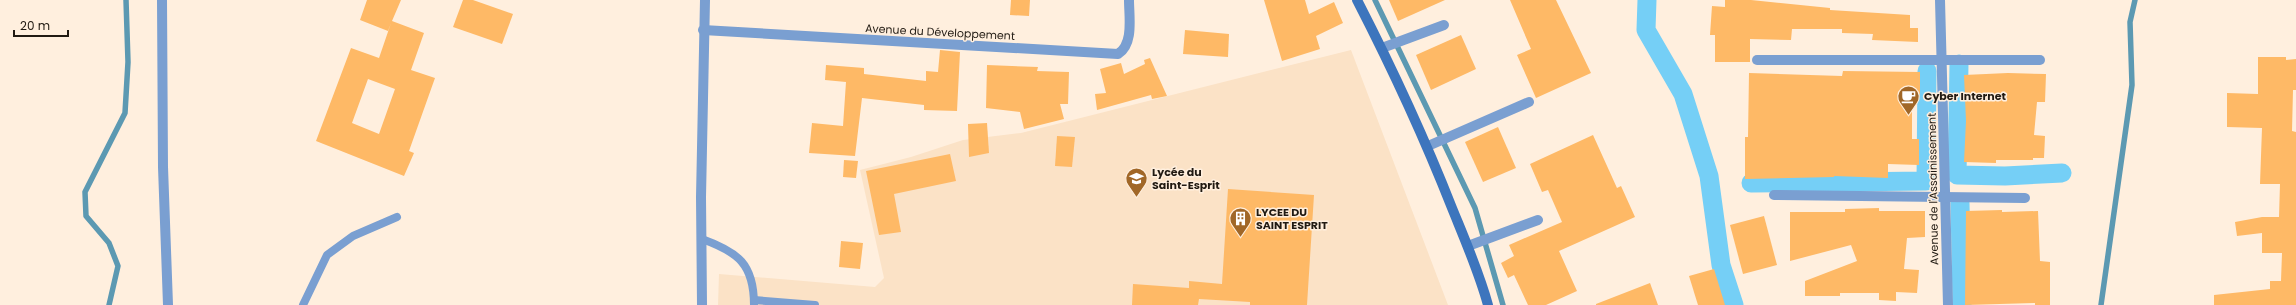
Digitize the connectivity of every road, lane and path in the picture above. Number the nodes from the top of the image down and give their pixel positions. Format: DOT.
graph roads {
  1 [pos="162,0"];
  2 [pos="705,0"];
  3 [pos="1129,0"];
  4 [pos="1357,0"];
  5 [pos="1940,0"];
  6 [pos="1444,25"];
  7 [pos="703,30"];
  8 [pos="1382,48"];
  9 [pos="1757,60"];
  10 [pos="2040,60"];
  11 [pos="1943,61"];
  12 [pos="1529,102"];
  13 [pos="1428,146"];
  14 [pos="1774,195"];
  15 [pos="1944,196"];
  16 [pos="2025,198"];
  17 [pos="397,217"];
  18 [pos="1538,220"];
  19 [pos="702,239"];
  20 [pos="1468,246"];
  21 [pos="754,302"];
  22 [pos="168,305"];
  23 [pos="303,305"];
  24 [pos="702,305"];
  25 [pos="815,305"];
  26 [pos="1488,305"];
  27 [pos="1948,305"];
  1 -- 22 [label="street"];
  2 -- 7 [label="street"];
  3 -- 7 [label="street, Avenue du Développement"];
  4 -- 8 [label="street"];
  5 -- 11 [label="street, Avenue de l'Assainissement"];
  6 -- 8 [label="street"];
  7 -- 19 [label="street"];
  8 -- 13 [label="street"];
  9 -- 11 [label="street"];
  10 -- 11 [label="street"];
  11 -- 15 [label="street, Avenue de l'Assainissement"];
  12 -- 13 [label="street"];
  13 -- 20 [label="street"];
  14 -- 15 [label="street"];
  15 -- 16 [label="street"];
  15 -- 27 [label="street, Avenue de l'Assainissement"];
  17 -- 23 [label="lane"];
  18 -- 20 [label="street"];
  19 -- 21 [label="lane"];
  19 -- 24 [label="street"];
  20 -- 26 [label="street"];
  21 -- 25 [label="lane"];
}
